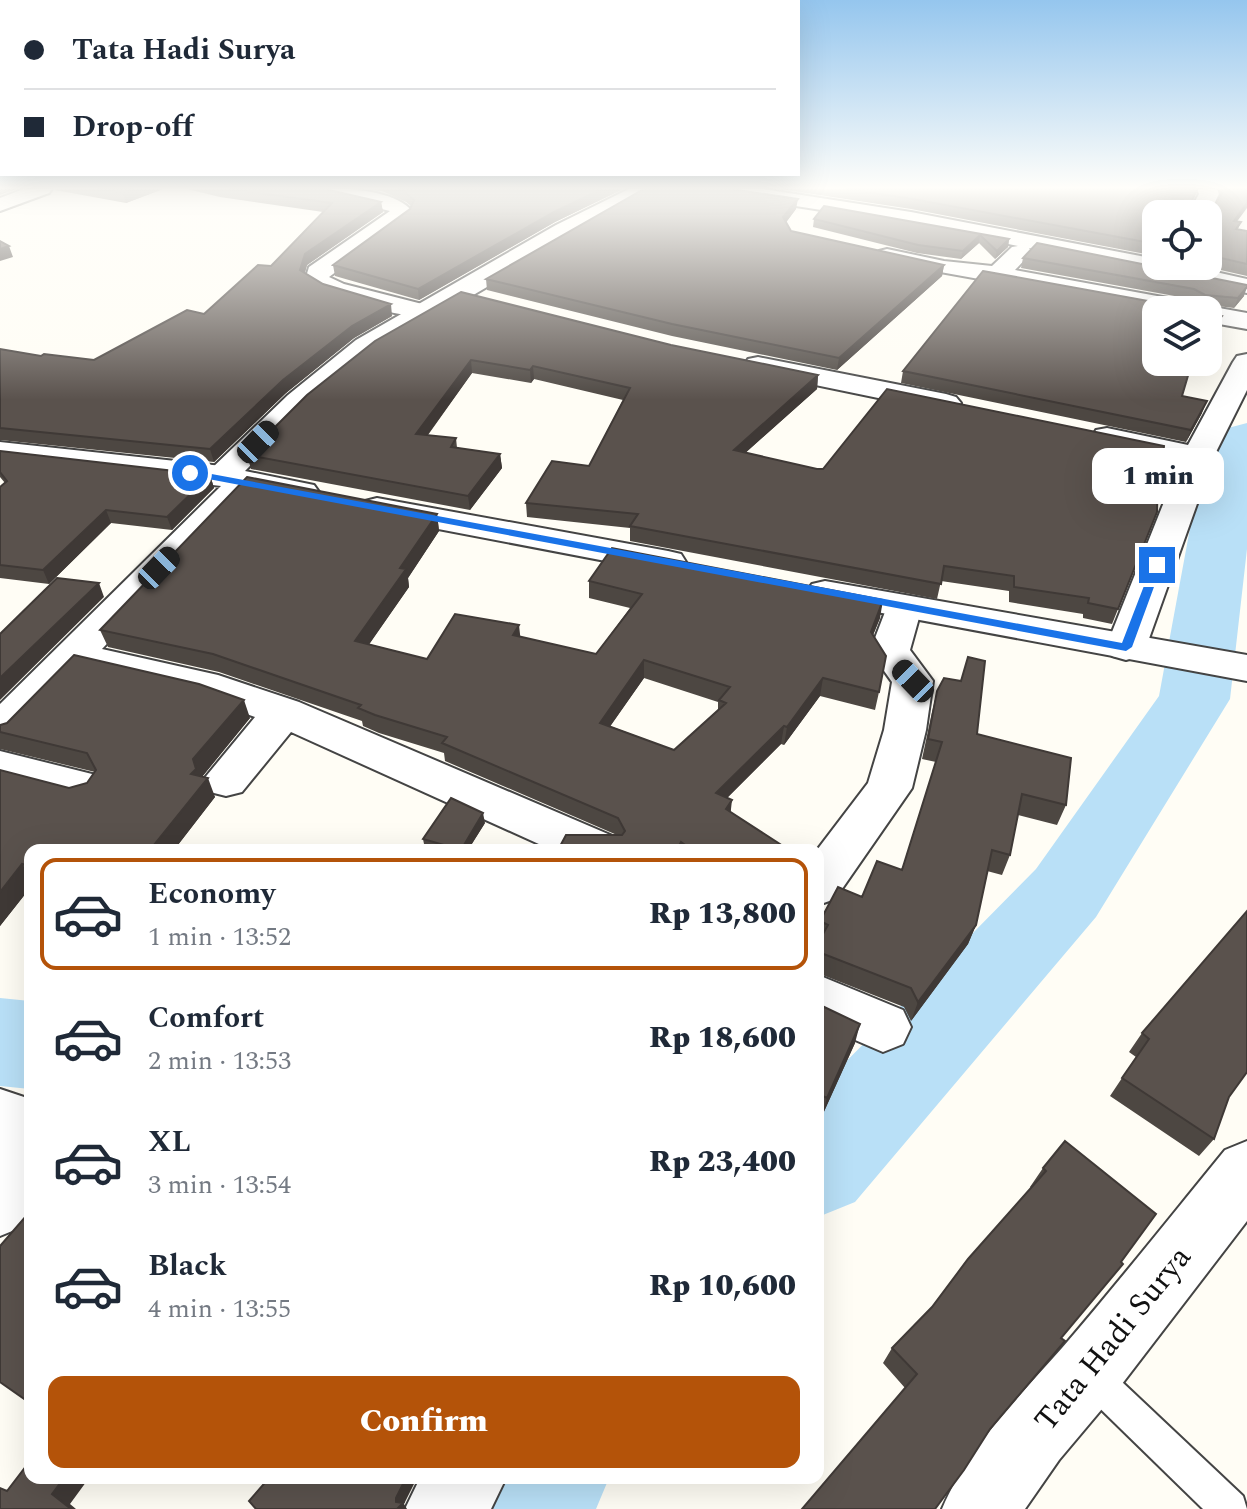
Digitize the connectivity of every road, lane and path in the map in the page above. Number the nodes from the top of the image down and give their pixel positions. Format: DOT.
graph roads {
  1 [pos="330,259"];
  2 [pos="514,259"];
  3 [pos="904,259"];
  4 [pos="1012,259"];
  5 [pos="998,274"];
  6 [pos="1222,280"];
  7 [pos="1247,286"];
  8 [pos="457,293"];
  9 [pos="488,301"];
  10 [pos="1142,301"];
  11 [pos="421,311"];
  12 [pos="1222,317"];
  13 [pos="1247,321"];
  14 [pos="731,359"];
  15 [pos="1247,362"];
  16 [pos="971,409"];
  17 [pos="1077,431"];
  18 [pos="0,451"];
  19 [pos="1198,456"];
  20 [pos="233,478"];
  21 [pos="708,569"];
  22 [pos="798,587"];
  23 [pos="903,607"];
  24 [pos="1144,650"];
  25 [pos="74,655"];
  26 [pos="1247,668"];
  27 [pos="284,712"];
  28 [pos="0,730"];
  29 [pos="0,767"];
  30 [pos="226,780"];
  31 [pos="80,787"];
  32 [pos="584,844"];
  33 [pos="824,877"];
  34 [pos="824,1002"];
  35 [pos="883,1027"];
  36 [pos="0,1117"];
  37 [pos="24,1127"];
  38 [pos="24,1152"];
  39 [pos="1247,1171"];
  40 [pos="16,1188"];
  41 [pos="1087,1372"];
  42 [pos="464,1484"];
  43 [pos="443,1509"];
  44 [pos="980,1509"];
  45 [pos="1230,1509"];
  1 -- 11 [label="street"];
  2 -- 8 [label="street"];
  3 -- 5 [label="street"];
  4 -- 5 [label="street"];
  5 -- 10 [label="street"];
  6 -- 7 [label="street"];
  8 -- 9 [label="street"];
  8 -- 11 [label="street"];
  11 -- 20 [label="street"];
  12 -- 13 [label="street"];
  14 -- 16 [label="street"];
  15 -- 19 [label="street"];
  17 -- 19 [label="street"];
  18 -- 20 [label="street"];
  19 -- 24 [label="street"];
  20 -- 21 [label="street"];
  20 -- 25 [label="street"];
  22 -- 23 [label="street"];
  23 -- 24 [label="street"];
  23 -- 33 [label="street"];
  24 -- 26 [label="street"];
  25 -- 27 [label="street"];
  25 -- 28 [label="street"];
  27 -- 30 [label="street"];
  27 -- 32 [label="street"];
  29 -- 31 [label="street"];
  34 -- 35 [label="street"];
  36 -- 37 [label="street"];
  38 -- 40 [label="street"];
  39 -- 41 [label="street, Tata Hadi Surya"];
  41 -- 44 [label="street, Tata Hadi Surya"];
  41 -- 45 [label="lane"];
  42 -- 43 [label="street"];
}
